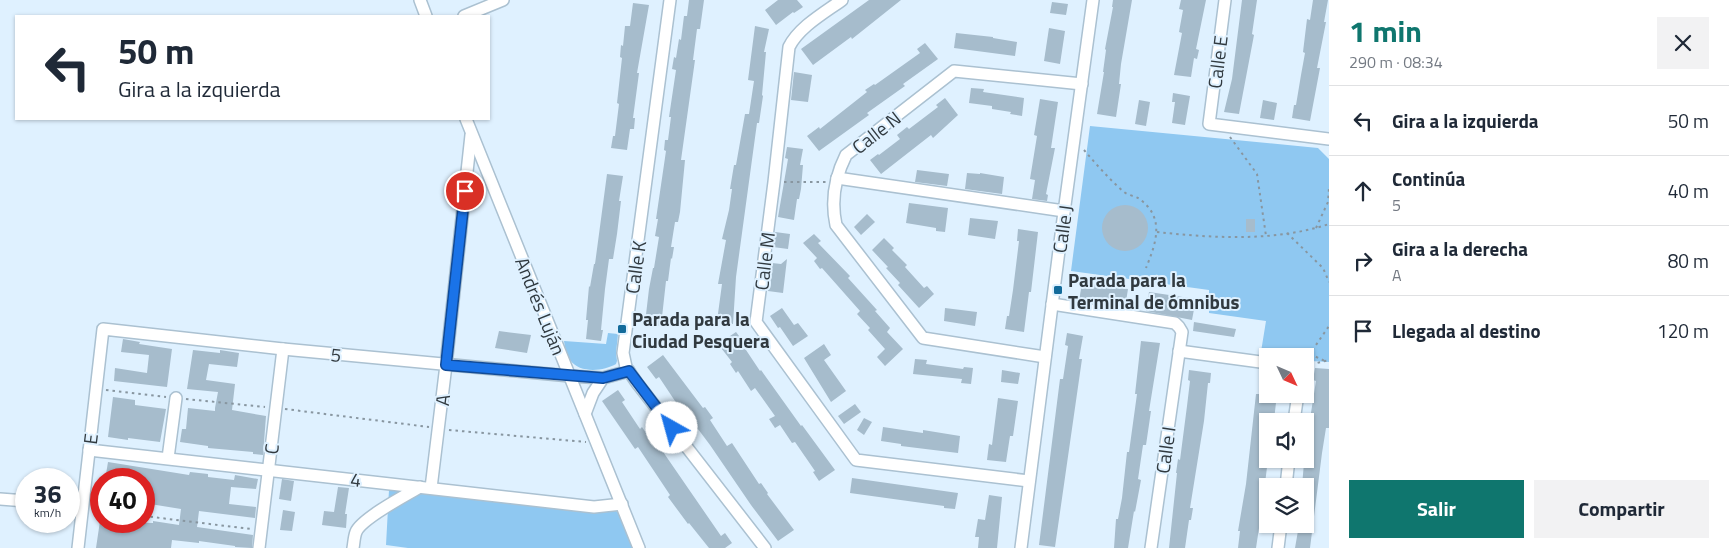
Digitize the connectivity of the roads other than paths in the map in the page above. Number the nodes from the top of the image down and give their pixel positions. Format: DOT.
graph roads {
  1 [pos="420,0"];
  2 [pos="503,0"];
  3 [pos="670,0"];
  4 [pos="842,0"];
  5 [pos="1093,0"];
  6 [pos="1225,0"];
  7 [pos="426,15"];
  8 [pos="466,15"];
  9 [pos="1082,84"];
  10 [pos="466,120"];
  11 [pos="471,133"];
  12 [pos="1329,139"];
  13 [pos="837,180"];
  14 [pos="1064,212"];
  15 [pos="1052,304"];
  16 [pos="103,329"];
  17 [pos="283,349"];
  18 [pos="1179,351"];
  19 [pos="1045,357"];
  20 [pos="1259,362"];
  21 [pos="446,365"];
  22 [pos="629,371"];
  23 [pos="570,376"];
  24 [pos="603,378"];
  25 [pos="176,398"];
  26 [pos="585,414"];
  27 [pos="89,450"];
  28 [pos="168,458"];
  29 [pos="268,470"];
  30 [pos="1029,481"];
  31 [pos="425,488"];
  32 [pos="0,499"];
  33 [pos="15,500"];
  34 [pos="622,504"];
  35 [pos="82,508"];
  36 [pos="1280,533"];
  37 [pos="78,548"];
  38 [pos="259,548"];
  39 [pos="353,548"];
  40 [pos="639,548"];
  41 [pos="765,548"];
  42 [pos="1021,548"];
  43 [pos="1152,548"];
  44 [pos="1278,548"];
  1 -- 7 [label="street"];
  2 -- 8 [label="street"];
  3 -- 22 [label="street, Calle K"];
  4 -- 30 [label="street, Calle M"];
  5 -- 9 [label="street, Calle J"];
  6 -- 12 [label="street, Calle E"];
  9 -- 13 [label="street, Calle N"];
  9 -- 14 [label="street, Calle J"];
  10 -- 11 [label="street, Andrés Luján"];
  11 -- 21 [label="street, A"];
  11 -- 23 [label="street, Andrés Luján"];
  13 -- 14 [label="street"];
  13 -- 19 [label="street, Calle N"];
  14 -- 15 [label="street, Calle J"];
  15 -- 18 [label="street, Calle I"];
  15 -- 19 [label="street, Calle J"];
  16 -- 17 [label="street, 5"];
  16 -- 27 [label="street, E"];
  17 -- 21 [label="street, 5"];
  17 -- 29 [label="street, C"];
  18 -- 20 [label="street"];
  18 -- 43 [label="street, Calle I"];
  19 -- 30 [label="street, Calle J"];
  21 -- 23 [label="street, 5"];
  21 -- 31 [label="street, A"];
  22 -- 24 [label="street, 5"];
  22 -- 41 [label="street, Calle K"];
  23 -- 24 [label="street, 5"];
  23 -- 26 [label="street, Andrés Luján"];
  24 -- 26 [label="street"];
  25 -- 28 [label="street"];
  26 -- 34 [label="street, Andrés Luján"];
  27 -- 28 [label="street, 4"];
  27 -- 35 [label="street, E"];
  28 -- 29 [label="street, 4"];
  29 -- 31 [label="street, 4"];
  29 -- 38 [label="street, C"];
  30 -- 42 [label="street, Calle J"];
  31 -- 34 [label="street, 4"];
  31 -- 39 [label="street"];
  32 -- 33 [label="street"];
  34 -- 40 [label="street, Andrés Luján"];
  35 -- 37 [label="street, E"];
  36 -- 44 [label="street"];
}
